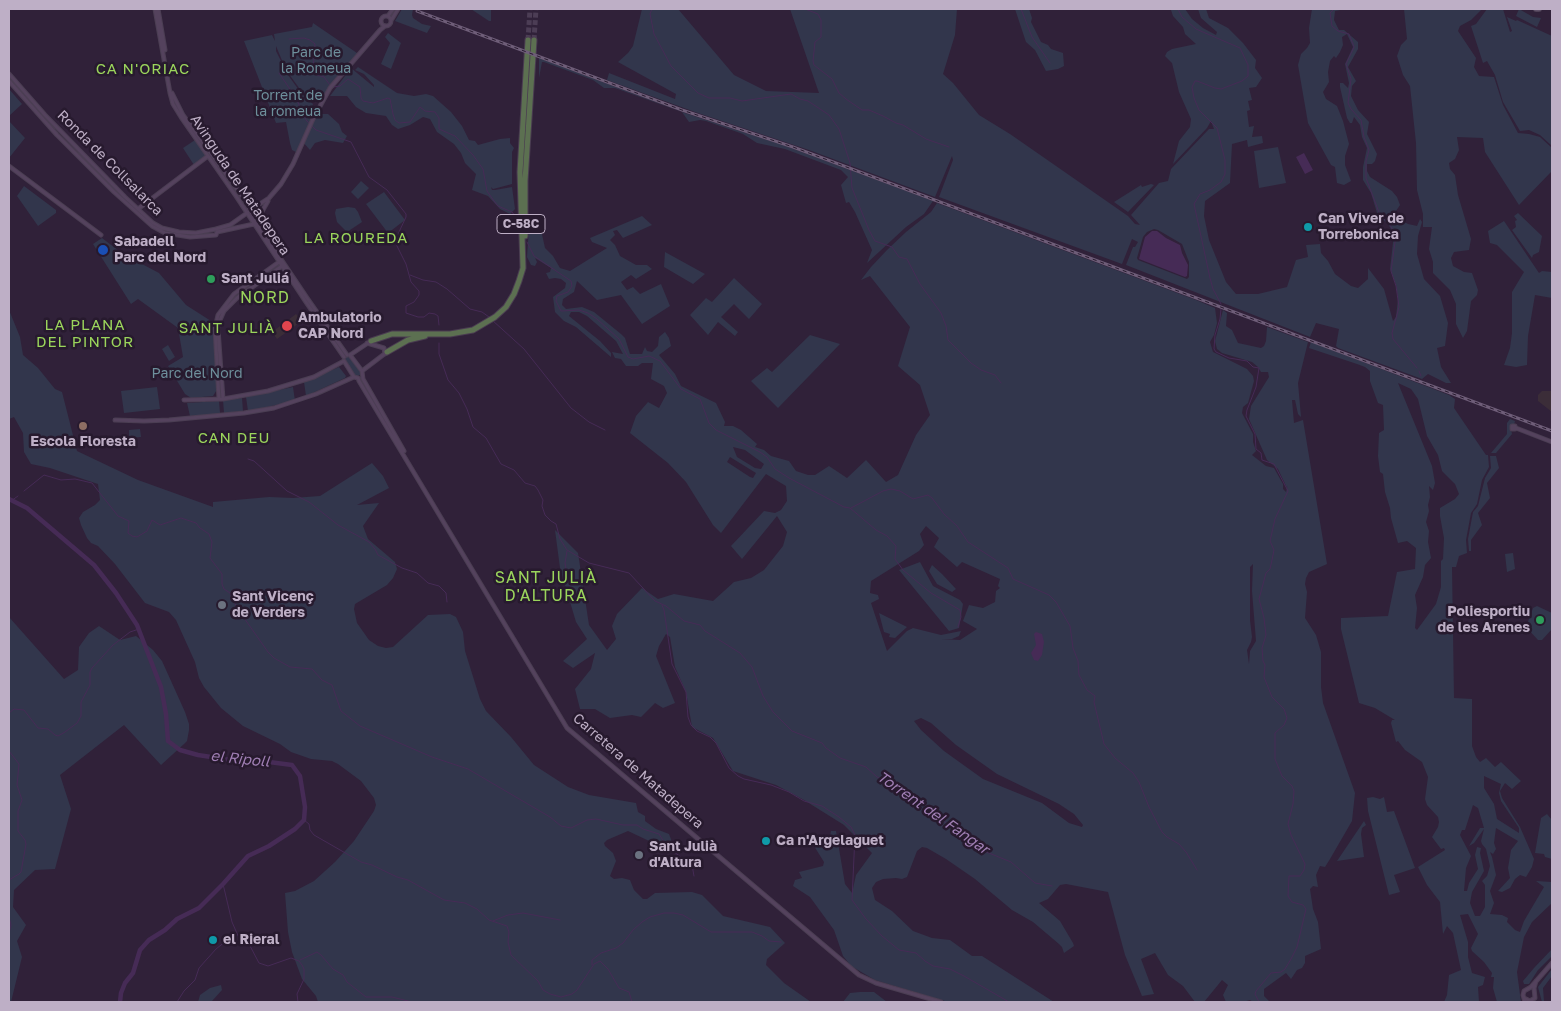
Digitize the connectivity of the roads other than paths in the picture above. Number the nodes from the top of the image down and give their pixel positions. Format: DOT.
graph roads {
  1 [pos="157,9"];
  2 [pos="393,9"];
  3 [pos="398,9"];
  4 [pos="388,16"];
  5 [pos="391,20"];
  6 [pos="381,23"];
  7 [pos="385,26"];
  8 [pos="380,30"];
  9 [pos="528,40"];
  10 [pos="534,40"];
  11 [pos="9,74"];
  12 [pos="9,81"];
  13 [pos="209,155"];
  14 [pos="9,166"];
  15 [pos="270,198"];
  16 [pos="257,207"];
  17 [pos="135,210"];
  18 [pos="248,212"];
  19 [pos="261,213"];
  20 [pos="236,220"];
  21 [pos="255,223"];
  22 [pos="242,226"];
  23 [pos="217,231"];
  24 [pos="101,235"];
  25 [pos="279,262"];
  26 [pos="282,266"];
  27 [pos="499,315"];
  28 [pos="491,321"];
  29 [pos="369,342"];
  30 [pos="386,354"];
  31 [pos="346,357"];
  32 [pos="359,375"];
  33 [pos="221,399"];
  34 [pos="184,400"];
  35 [pos="115,420"];
  36 [pos="1516,428"];
  37 [pos="1552,442"];
  38 [pos="410,465"];
  39 [pos="1552,963"];
  40 [pos="1537,980"];
  41 [pos="1528,988"];
  42 [pos="1534,990"];
  43 [pos="1524,1000"];
  44 [pos="941,1002"];
  45 [pos="1530,1002"];
  1 -- 13 [label="street, Avinguda de Matadepera"];
  2 -- 4 [label="street"];
  3 -- 5 [label="street"];
  4 -- 5 [label="street"];
  4 -- 6 [label="street"];
  5 -- 7 [label="street"];
  6 -- 7 [label="street"];
  6 -- 8 [label="street"];
  7 -- 8 [label="street"];
  8 -- 15 [label="street"];
  9 -- 27 [label="highway, C-58C"];
  10 -- 27 [label="highway, C-58C"];
  11 -- 17 [label="street, Ronda de Collsalarca"];
  12 -- 17 [label="street, Ronda de Collsalarca"];
  13 -- 17 [label="street"];
  13 -- 18 [label="street, Avinguda de Matadepera"];
  14 -- 24 [label="street"];
  15 -- 16 [label="street"];
  15 -- 19 [label="street"];
  16 -- 18 [label="street"];
  16 -- 19 [label="street"];
  17 -- 23 [label="street, Ronda de Collsalarca"];
  18 -- 20 [label="street"];
  18 -- 21 [label="street, Avinguda de Matadepera"];
  19 -- 21 [label="street"];
  20 -- 22 [label="street"];
  20 -- 23 [label="street"];
  21 -- 22 [label="street"];
  21 -- 25 [label="street, Avinguda de Matadepera"];
  21 -- 31 [label="street, Avinguda de Matadepera"];
  22 -- 23 [label="street"];
  25 -- 26 [label="street, Avinguda de Matadepera"];
  25 -- 33 [label="street"];
  26 -- 31 [label="street, Avinguda de Matadepera"];
  26 -- 33 [label="street"];
  27 -- 28 [label="highway, C-58C"];
  28 -- 29 [label="highway, C-58C"];
  28 -- 30 [label="highway, C-58C"];
  29 -- 30 [label="street"];
  29 -- 31 [label="street"];
  30 -- 32 [label="street, C-58C"];
  31 -- 32 [label="street, Avinguda de Matadepera"];
  31 -- 32 [label="street, Avinguda de Matadepera"];
  31 -- 33 [label="street"];
  32 -- 35 [label="street"];
  32 -- 38 [label="street, Avinguda de Matadepera"];
  33 -- 34 [label="street"];
  36 -- 37 [label="street"];
  38 -- 44 [label="street, Carretera de Matadepera"];
  39 -- 40 [label="street"];
  40 -- 41 [label="street"];
  40 -- 42 [label="street"];
  41 -- 42 [label="street"];
  41 -- 43 [label="street"];
  42 -- 45 [label="street"];
  43 -- 45 [label="street"];
}
